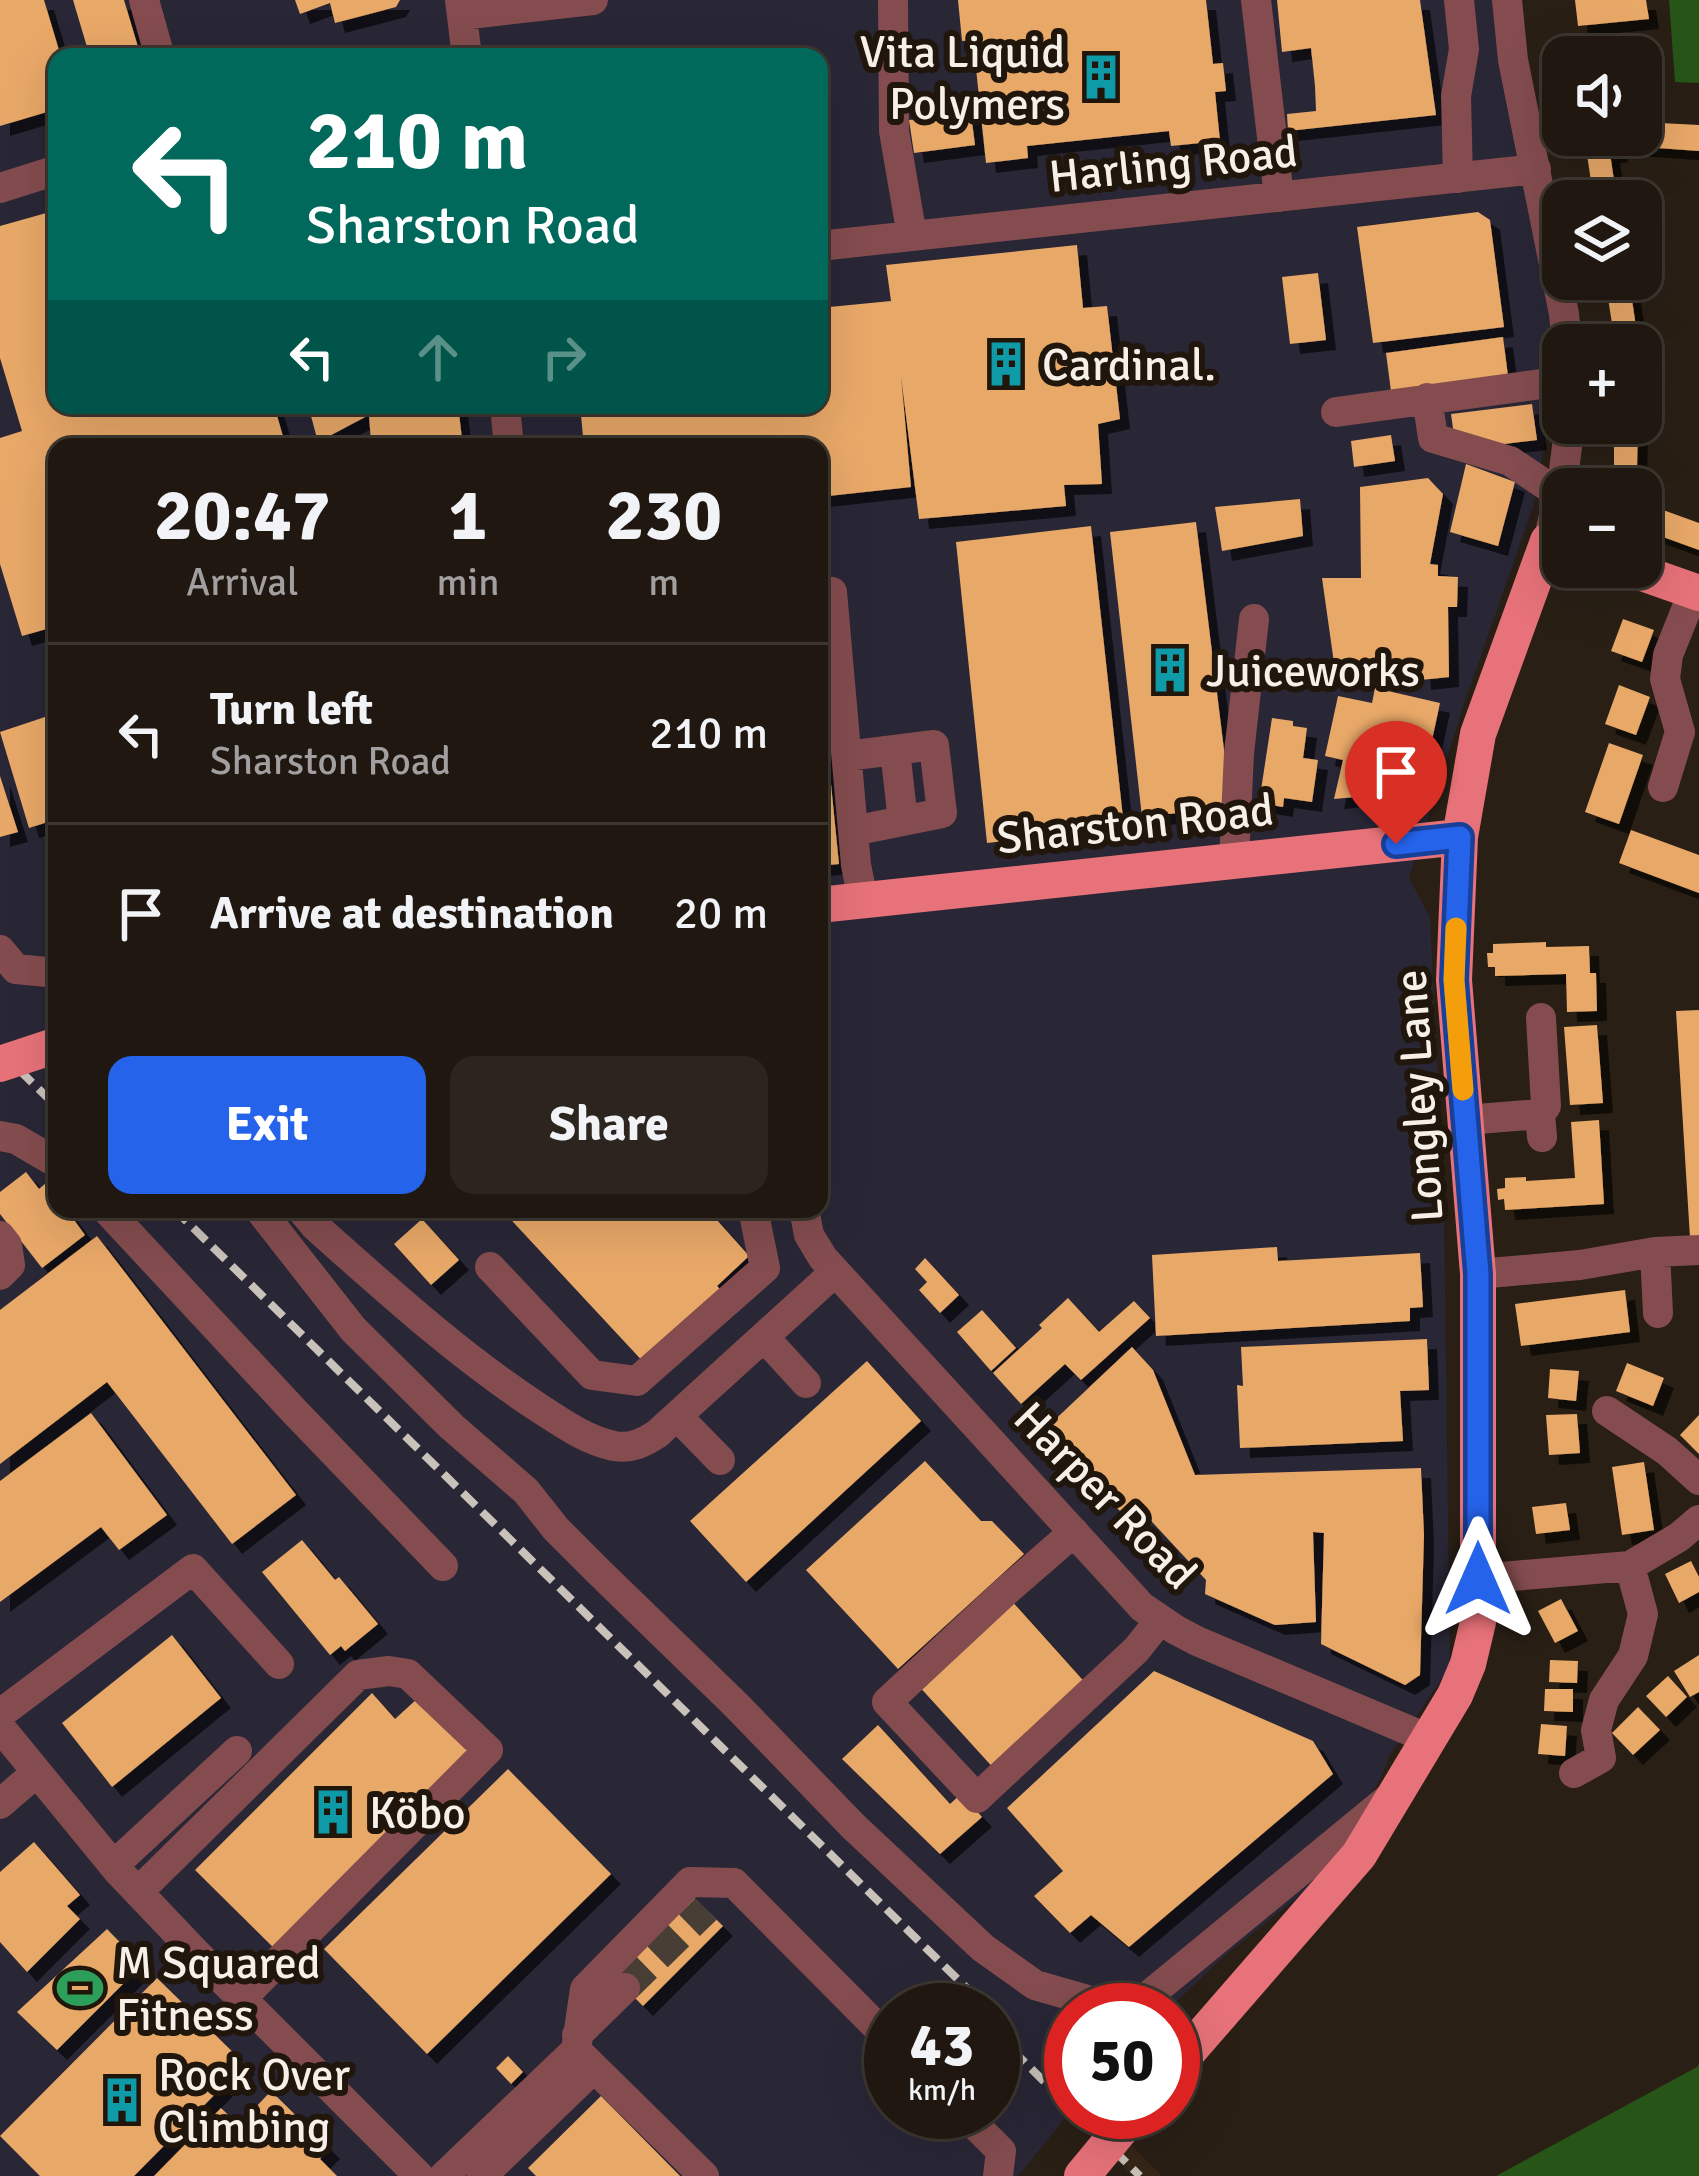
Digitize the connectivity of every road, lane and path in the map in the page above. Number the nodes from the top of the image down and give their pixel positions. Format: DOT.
graph roads {
  1 [pos="144,0"];
  2 [pos="593,0"];
  3 [pos="893,0"];
  4 [pos="1256,0"];
  5 [pos="1459,0"];
  6 [pos="1507,0"];
  7 [pos="461,8"];
  8 [pos="157,48"];
  9 [pos="460,48"];
  10 [pos="1536,170"];
  11 [pos="48,173"];
  12 [pos="1458,178"];
  13 [pos="0,188"];
  14 [pos="1280,197"];
  15 [pos="912,236"];
  16 [pos="828,245"];
  17 [pos="1565,324"];
  18 [pos="1542,384"];
  19 [pos="1427,398"];
  20 [pos="1336,412"];
  21 [pos="1542,483"];
  22 [pos="1542,575"];
  23 [pos="1662,580"];
  24 [pos="832,592"];
  25 [pos="1696,592"];
  26 [pos="1254,619"];
  27 [pos="1689,733"];
  28 [pos="847,756"];
  29 [pos="1664,787"];
  30 [pos="853,832"];
  31 [pos="1460,837"];
  32 [pos="1234,861"];
  33 [pos="862,901"];
  34 [pos="828,904"];
  35 [pos="0,950"];
  36 [pos="48,973"];
  37 [pos="1541,1018"];
  38 [pos="48,1048"];
  39 [pos="0,1064"];
  40 [pos="1465,1120"];
  41 [pos="0,1136"];
  42 [pos="48,1157"];
  43 [pos="114,1218"];
  44 [pos="266,1218"];
  45 [pos="308,1218"];
  46 [pos="755,1218"];
  47 [pos="806,1218"];
  48 [pos="0,1236"];
  49 [pos="1699,1250"];
  50 [pos="1655,1252"];
  51 [pos="490,1268"];
  52 [pos="836,1272"];
  53 [pos="1478,1274"];
  54 [pos="0,1275"];
  55 [pos="1658,1312"];
  56 [pos="764,1337"];
  57 [pos="806,1383"];
  58 [pos="1607,1411"];
  59 [pos="677,1416"];
  60 [pos="719,1460"];
  61 [pos="1699,1480"];
  62 [pos="1699,1520"];
  63 [pos="1074,1532"];
  64 [pos="443,1566"];
  65 [pos="1630,1566"];
  66 [pos="1478,1579"];
  67 [pos="1160,1620"];
  68 [pos="280,1664"];
  69 [pos="0,1714"];
  70 [pos="0,1727"];
  71 [pos="1430,1738"];
  72 [pos="237,1751"];
  73 [pos="36,1773"];
  74 [pos="1574,1773"];
  75 [pos="1399,1791"];
  76 [pos="0,1804"];
  77 [pos="114,1865"];
  78 [pos="734,1883"];
  79 [pos="138,1892"];
  80 [pos="706,1909"];
  81 [pos="626,1988"];
  82 [pos="242,1998"];
  83 [pos="864,2014"];
  84 [pos="1200,2038"];
  85 [pos="582,2051"];
  86 [pos="989,2139"];
  87 [pos="1113,2139"];
  88 [pos="493,2164"];
  89 [pos="419,2176"];
  90 [pos="444,2176"];
  91 [pos="704,2176"];
  92 [pos="998,2176"];
  93 [pos="1082,2176"];
  1 -- 8 [label="street"];
  2 -- 7 [label="street"];
  3 -- 15 [label="street"];
  4 -- 14 [label="street"];
  5 -- 12 [label="street"];
  6 -- 10 [label="street"];
  7 -- 9 [label="street"];
  10 -- 12 [label="street, Harling Road"];
  10 -- 17 [label="street"];
  11 -- 13 [label="street"];
  12 -- 14 [label="street, Harling Road"];
  14 -- 15 [label="street, Harling Road"];
  15 -- 16 [label="street, Harling Road"];
  18 -- 19 [label="street"];
  19 -- 20 [label="street"];
  19 -- 21 [label="street"];
  22 -- 31 [label="main road, Longley Lane"];
  23 -- 25 [label="main road"];
  24 -- 28 [label="street"];
  25 -- 27 [label="street"];
  26 -- 32 [label="street"];
  27 -- 29 [label="street"];
  28 -- 30 [label="street"];
  28 -- 30 [label="street"];
  30 -- 33 [label="street"];
  31 -- 32 [label="main road, Sharston Road"];
  31 -- 40 [label="main road, Longley Lane"];
  32 -- 33 [label="main road, Sharston Road"];
  33 -- 34 [label="main road, Sharston Road"];
  35 -- 36 [label="street"];
  37 -- 40 [label="street"];
  38 -- 39 [label="main road, bridge"];
  40 -- 53 [label="main road, Longley Lane"];
  41 -- 42 [label="street"];
  43 -- 64 [label="street"];
  44 -- 75 [label="street"];
  45 -- 59 [label="street"];
  46 -- 51 [label="street"];
  47 -- 52 [label="street, Harper Road"];
  48 -- 54 [label="street"];
  49 -- 50 [label="street, Longley Lane"];
  50 -- 53 [label="street, Longley Lane"];
  50 -- 55 [label="street"];
  52 -- 56 [label="street"];
  52 -- 63 [label="street, Harper Road"];
  53 -- 66 [label="main road, Longley Lane"];
  56 -- 57 [label="street"];
  56 -- 59 [label="street"];
  58 -- 61 [label="street"];
  59 -- 60 [label="street"];
  62 -- 65 [label="street"];
  63 -- 67 [label="street, Harper Road"];
  63 -- 67 [label="street"];
  65 -- 66 [label="street"];
  65 -- 74 [label="street"];
  66 -- 71 [label="main road, Longley Lane"];
  67 -- 71 [label="street, Harper Road"];
  68 -- 69 [label="street"];
  70 -- 73 [label="street"];
  71 -- 75 [label="main road, Longley Lane"];
  72 -- 77 [label="street"];
  73 -- 76 [label="street"];
  73 -- 77 [label="street"];
  75 -- 84 [label="main road, Longley Lane"];
  77 -- 79 [label="street"];
  78 -- 80 [label="street"];
  78 -- 83 [label="street"];
  78 -- 85 [label="street"];
  79 -- 82 [label="street"];
  79 -- 82 [label="street"];
  81 -- 85 [label="street"];
  82 -- 89 [label="street"];
  85 -- 88 [label="street"];
  85 -- 91 [label="street"];
  86 -- 92 [label="street"];
  87 -- 93 [label="main road, bridge"];
  88 -- 90 [label="street"];
}
